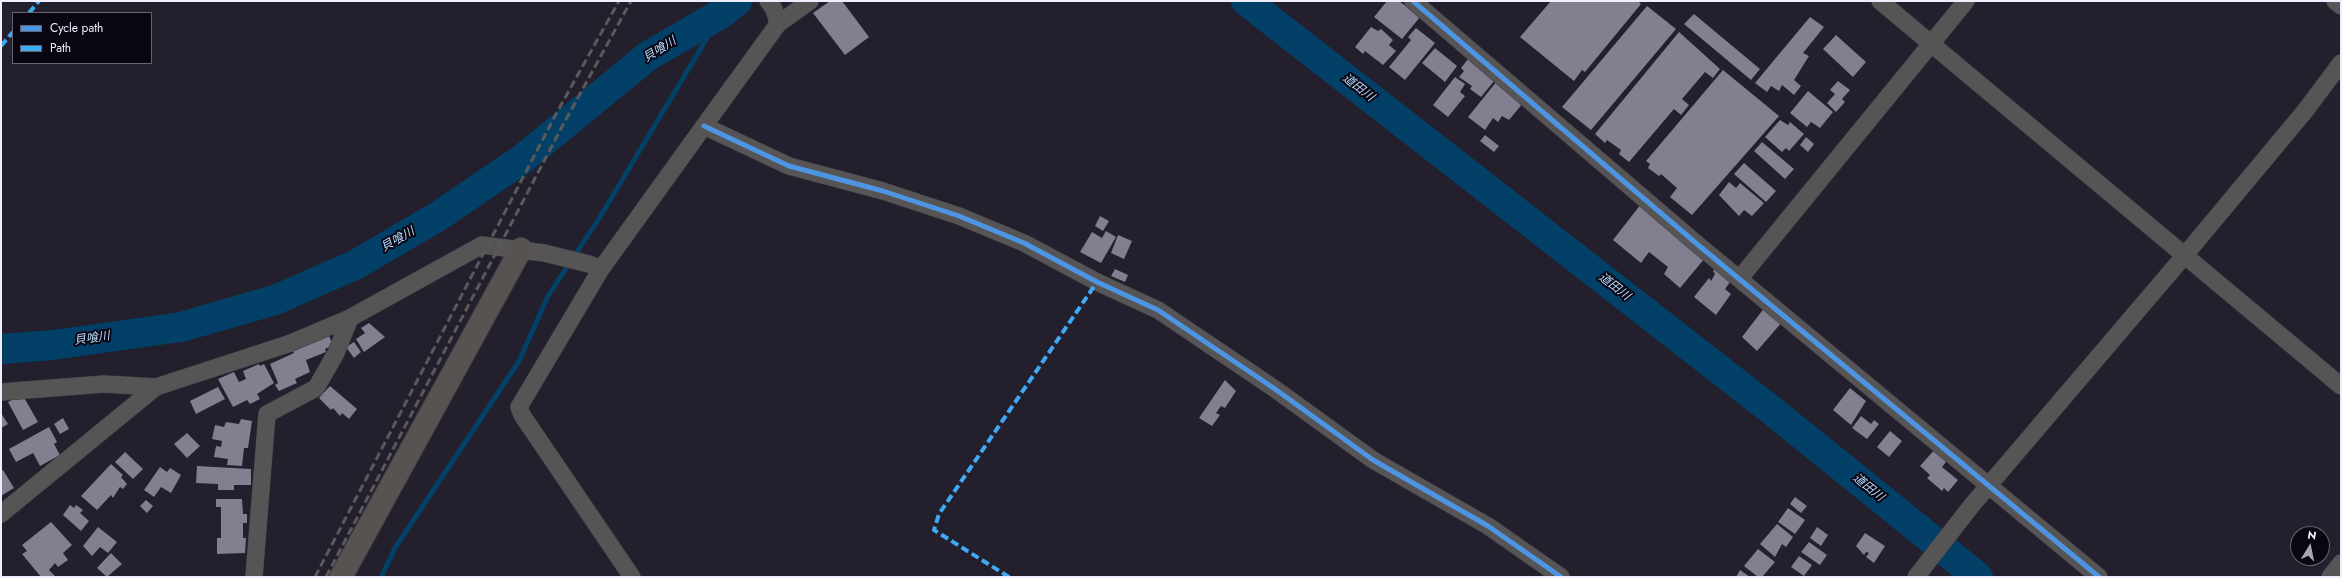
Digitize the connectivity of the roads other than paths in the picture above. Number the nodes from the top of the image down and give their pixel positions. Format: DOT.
graph roads {
  1 [pos="810,1"];
  2 [pos="1413,1"];
  3 [pos="1880,1"];
  4 [pos="1966,1"];
  5 [pos="2335,1"];
  6 [pos="2341,6"];
  7 [pos="773,11"];
  8 [pos="1931,44"];
  9 [pos="2341,63"];
  10 [pos="704,126"];
  11 [pos="521,249"];
  12 [pos="2185,255"];
  13 [pos="595,266"];
  14 [pos="1740,278"];
  15 [pos="350,318"];
  16 [pos="2341,386"];
  17 [pos="156,388"];
  18 [pos="1,392"];
  19 [pos="1989,486"];
  20 [pos="1,514"];
  21 [pos="2341,563"];
  22 [pos="254,577"];
  23 [pos="342,577"];
  24 [pos="632,577"];
  25 [pos="1561,577"];
  26 [pos="1916,577"];
  27 [pos="2099,577"];
  28 [pos="2330,577"];
  1 -- 7 [label="street"];
  2 -- 14 [label="street"];
  3 -- 8 [label="street"];
  4 -- 8 [label="street"];
  5 -- 6 [label="street"];
  7 -- 10 [label="street"];
  8 -- 12 [label="street"];
  8 -- 14 [label="street"];
  9 -- 12 [label="street"];
  10 -- 13 [label="street"];
  10 -- 25 [label="street"];
  11 -- 13 [label="street"];
  11 -- 15 [label="street"];
  11 -- 23 [label="street"];
  12 -- 16 [label="street"];
  12 -- 19 [label="street"];
  13 -- 24 [label="street"];
  14 -- 19 [label="street"];
  15 -- 17 [label="street"];
  15 -- 22 [label="street"];
  17 -- 18 [label="street"];
  17 -- 20 [label="street"];
  19 -- 26 [label="street"];
  19 -- 27 [label="street"];
  21 -- 28 [label="street"];
}
